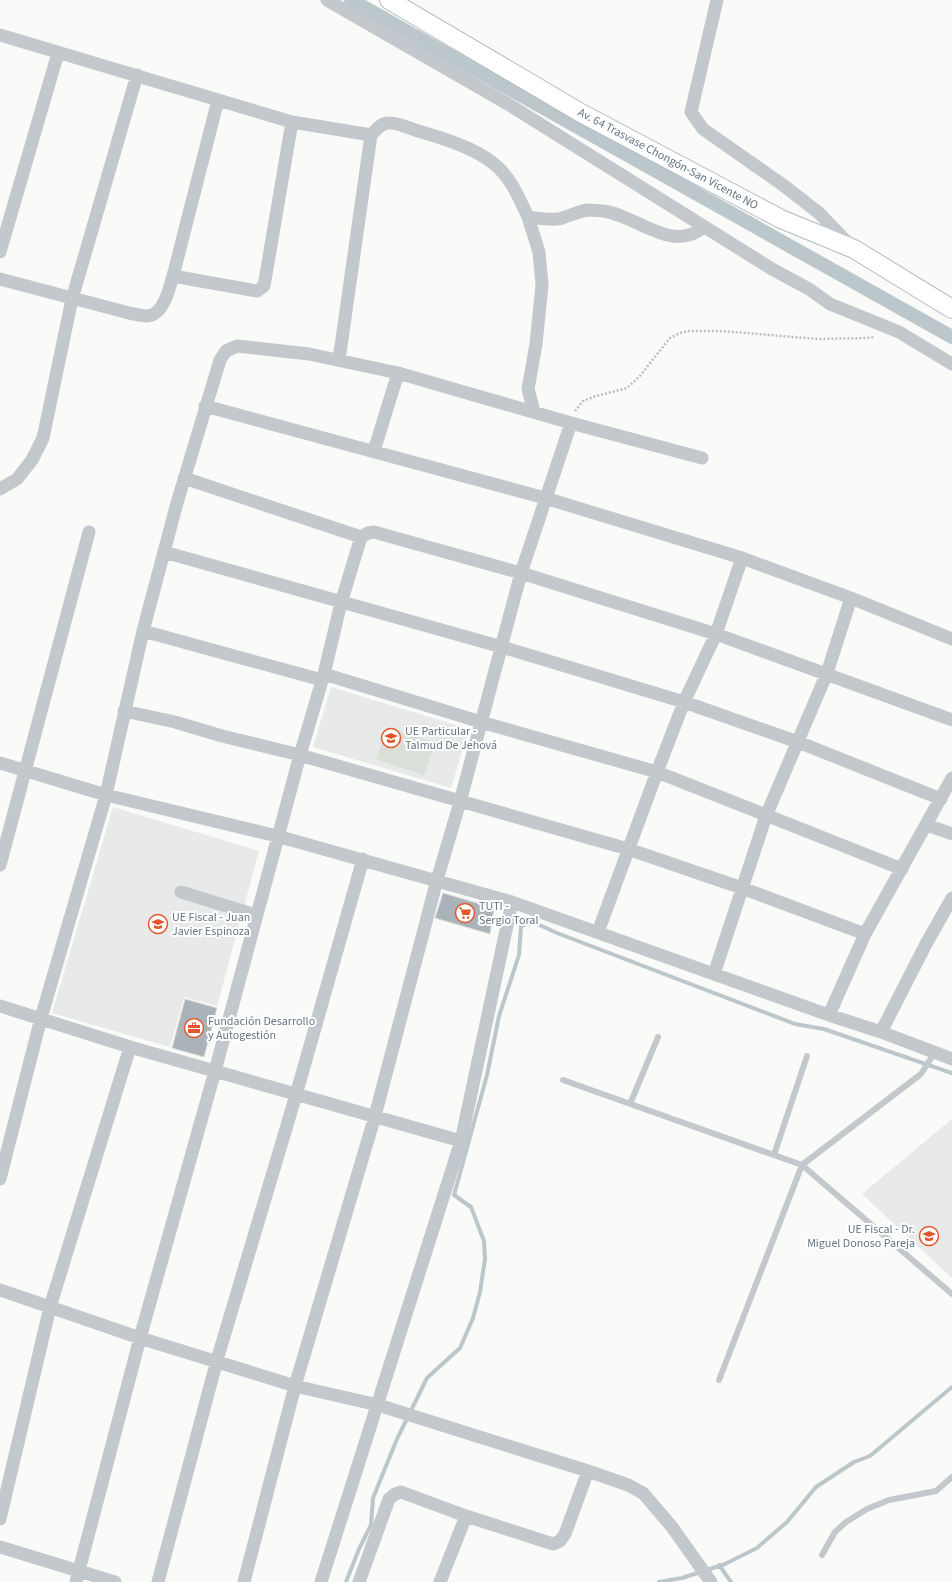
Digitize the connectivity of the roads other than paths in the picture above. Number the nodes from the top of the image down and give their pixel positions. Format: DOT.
graph roads {
  1 [pos="327,0"];
  2 [pos="389,0"];
  3 [pos="718,0"];
  4 [pos="0,35"];
  5 [pos="58,53"];
  6 [pos="137,75"];
  7 [pos="218,100"];
  8 [pos="292,122"];
  9 [pos="371,135"];
  10 [pos="528,217"];
  11 [pos="704,227"];
  12 [pos="854,249"];
  13 [pos="0,252"];
  14 [pos="173,276"];
  15 [pos="0,279"];
  16 [pos="72,299"];
  17 [pos="952,309"];
  18 [pos="339,360"];
  19 [pos="952,364"];
  20 [pos="398,373"];
  21 [pos="206,406"];
  22 [pos="534,412"];
  23 [pos="571,423"];
  24 [pos="374,451"];
  25 [pos="702,458"];
  26 [pos="184,478"];
  27 [pos="0,489"];
  28 [pos="545,498"];
  29 [pos="90,532"];
  30 [pos="361,537"];
  31 [pos="164,552"];
  32 [pos="742,558"];
  33 [pos="521,573"];
  34 [pos="851,598"];
  35 [pos="341,603"];
  36 [pos="143,631"];
  37 [pos="716,634"];
  38 [pos="952,639"];
  39 [pos="502,646"];
  40 [pos="827,673"];
  41 [pos="323,677"];
  42 [pos="684,702"];
  43 [pos="124,712"];
  44 [pos="952,720"];
  45 [pos="481,722"];
  46 [pos="798,742"];
  47 [pos="300,755"];
  48 [pos="0,763"];
  49 [pos="25,771"];
  50 [pos="657,772"];
  51 [pos="952,778"];
  52 [pos="106,795"];
  53 [pos="941,799"];
  54 [pos="460,802"];
  55 [pos="766,816"];
  56 [pos="927,825"];
  57 [pos="952,834"];
  58 [pos="277,836"];
  59 [pos="628,849"];
  60 [pos="363,859"];
  61 [pos="0,865"];
  62 [pos="902,869"];
  63 [pos="436,880"];
  64 [pos="742,888"];
  65 [pos="181,892"];
  66 [pos="952,898"];
  67 [pos="512,902"];
  68 [pos="256,915"];
  69 [pos="598,932"];
  70 [pos="865,934"];
  71 [pos="714,974"];
  72 [pos="0,1006"];
  73 [pos="829,1015"];
  74 [pos="41,1018"];
  75 [pos="882,1032"];
  76 [pos="658,1037"];
  77 [pos="130,1047"];
  78 [pos="935,1052"];
  79 [pos="807,1056"];
  80 [pos="952,1058"];
  81 [pos="215,1071"];
  82 [pos="563,1080"];
  83 [pos="296,1095"];
  84 [pos="630,1104"];
  85 [pos="375,1116"];
  86 [pos="461,1141"];
  87 [pos="774,1155"];
  88 [pos="802,1166"];
  89 [pos="0,1179"];
  90 [pos="0,1290"];
  91 [pos="952,1294"];
  92 [pos="50,1307"];
  93 [pos="140,1338"];
  94 [pos="217,1360"];
  95 [pos="719,1380"];
  96 [pos="295,1386"];
  97 [pos="378,1405"];
  98 [pos="588,1471"];
  99 [pos="952,1477"];
  100 [pos="466,1516"];
  101 [pos="0,1519"];
  102 [pos="0,1547"];
  103 [pos="822,1555"];
  104 [pos="78,1576"];
  105 [pos="115,1582"];
  106 [pos="158,1582"];
  107 [pos="244,1582"];
  108 [pos="321,1582"];
  109 [pos="359,1582"];
  110 [pos="440,1582"];
  111 [pos="711,1582"];
  1 -- 11 [label="street"];
  2 -- 12 [label="street, Av. 64 Trasvase Chongón-San Vicente NO"];
  3 -- 12 [label="street"];
  4 -- 5 [label="street"];
  5 -- 6 [label="street"];
  5 -- 13 [label="street"];
  6 -- 7 [label="street"];
  6 -- 16 [label="street"];
  7 -- 8 [label="street"];
  7 -- 14 [label="street"];
  8 -- 9 [label="street"];
  8 -- 14 [label="street"];
  9 -- 10 [label="street"];
  9 -- 18 [label="street"];
  10 -- 11 [label="street"];
  10 -- 22 [label="street"];
  11 -- 19 [label="street"];
  12 -- 17 [label="street, Av. 64 Trasvase Chongón-San Vicente NO"];
  14 -- 16 [label="street"];
  15 -- 16 [label="street"];
  16 -- 27 [label="street"];
  18 -- 20 [label="street"];
  18 -- 21 [label="street"];
  20 -- 22 [label="street"];
  20 -- 24 [label="street"];
  21 -- 24 [label="street"];
  21 -- 26 [label="street"];
  22 -- 23 [label="street"];
  23 -- 25 [label="street"];
  23 -- 28 [label="street"];
  24 -- 28 [label="street"];
  26 -- 30 [label="street"];
  26 -- 31 [label="street"];
  28 -- 32 [label="street"];
  28 -- 33 [label="street"];
  29 -- 49 [label="street"];
  30 -- 33 [label="street"];
  30 -- 35 [label="street"];
  31 -- 35 [label="street"];
  31 -- 36 [label="street"];
  32 -- 34 [label="street"];
  32 -- 37 [label="street"];
  33 -- 37 [label="street"];
  33 -- 39 [label="street"];
  34 -- 38 [label="street"];
  34 -- 40 [label="street"];
  35 -- 39 [label="street"];
  35 -- 41 [label="street"];
  36 -- 41 [label="street"];
  36 -- 43 [label="street"];
  37 -- 40 [label="street"];
  37 -- 42 [label="street"];
  39 -- 42 [label="street"];
  39 -- 45 [label="street"];
  40 -- 44 [label="street"];
  40 -- 46 [label="street"];
  41 -- 45 [label="street"];
  41 -- 47 [label="street"];
  42 -- 46 [label="street"];
  42 -- 50 [label="street"];
  43 -- 47 [label="street"];
  43 -- 52 [label="street"];
  45 -- 50 [label="street"];
  45 -- 54 [label="street"];
  46 -- 53 [label="street"];
  46 -- 55 [label="street"];
  47 -- 54 [label="street"];
  47 -- 58 [label="street"];
  48 -- 49 [label="street"];
  49 -- 52 [label="street"];
  49 -- 61 [label="street"];
  50 -- 55 [label="street"];
  50 -- 59 [label="street"];
  51 -- 53 [label="street"];
  52 -- 58 [label="street"];
  52 -- 74 [label="street"];
  53 -- 56 [label="street"];
  54 -- 59 [label="street"];
  54 -- 63 [label="street"];
  55 -- 62 [label="street"];
  55 -- 64 [label="street"];
  56 -- 57 [label="street"];
  56 -- 62 [label="street"];
  58 -- 60 [label="street"];
  58 -- 68 [label="street"];
  59 -- 64 [label="street"];
  59 -- 69 [label="street"];
  60 -- 63 [label="street"];
  60 -- 83 [label="street"];
  62 -- 70 [label="street"];
  63 -- 67 [label="street"];
  63 -- 85 [label="street"];
  64 -- 70 [label="street"];
  64 -- 71 [label="street"];
  65 -- 68 [label="street"];
  66 -- 75 [label="street"];
  67 -- 69 [label="street"];
  67 -- 86 [label="street"];
  68 -- 81 [label="street"];
  69 -- 71 [label="street"];
  70 -- 73 [label="street"];
  71 -- 73 [label="street"];
  72 -- 74 [label="street"];
  73 -- 75 [label="street"];
  74 -- 77 [label="street"];
  74 -- 89 [label="street"];
  75 -- 78 [label="street"];
  76 -- 84 [label="lane"];
  77 -- 81 [label="street"];
  77 -- 92 [label="street"];
  78 -- 80 [label="street"];
  78 -- 88 [label="lane"];
  79 -- 87 [label="lane"];
  81 -- 83 [label="street"];
  81 -- 93 [label="street"];
  82 -- 84 [label="lane"];
  83 -- 85 [label="street"];
  83 -- 94 [label="street"];
  84 -- 87 [label="lane"];
  85 -- 86 [label="street"];
  85 -- 96 [label="street"];
  86 -- 97 [label="street"];
  87 -- 88 [label="lane"];
  88 -- 91 [label="lane"];
  88 -- 95 [label="lane"];
  90 -- 92 [label="street"];
  92 -- 93 [label="street"];
  92 -- 101 [label="street"];
  93 -- 94 [label="street"];
  93 -- 104 [label="street"];
  94 -- 96 [label="street"];
  94 -- 106 [label="street"];
  96 -- 97 [label="street"];
  96 -- 107 [label="street"];
  97 -- 98 [label="street"];
  97 -- 108 [label="street"];
  98 -- 100 [label="street"];
  98 -- 111 [label="street"];
  99 -- 103 [label="lane"];
  100 -- 109 [label="street"];
  100 -- 110 [label="street"];
  102 -- 104 [label="street"];
  104 -- 105 [label="street"];
}
